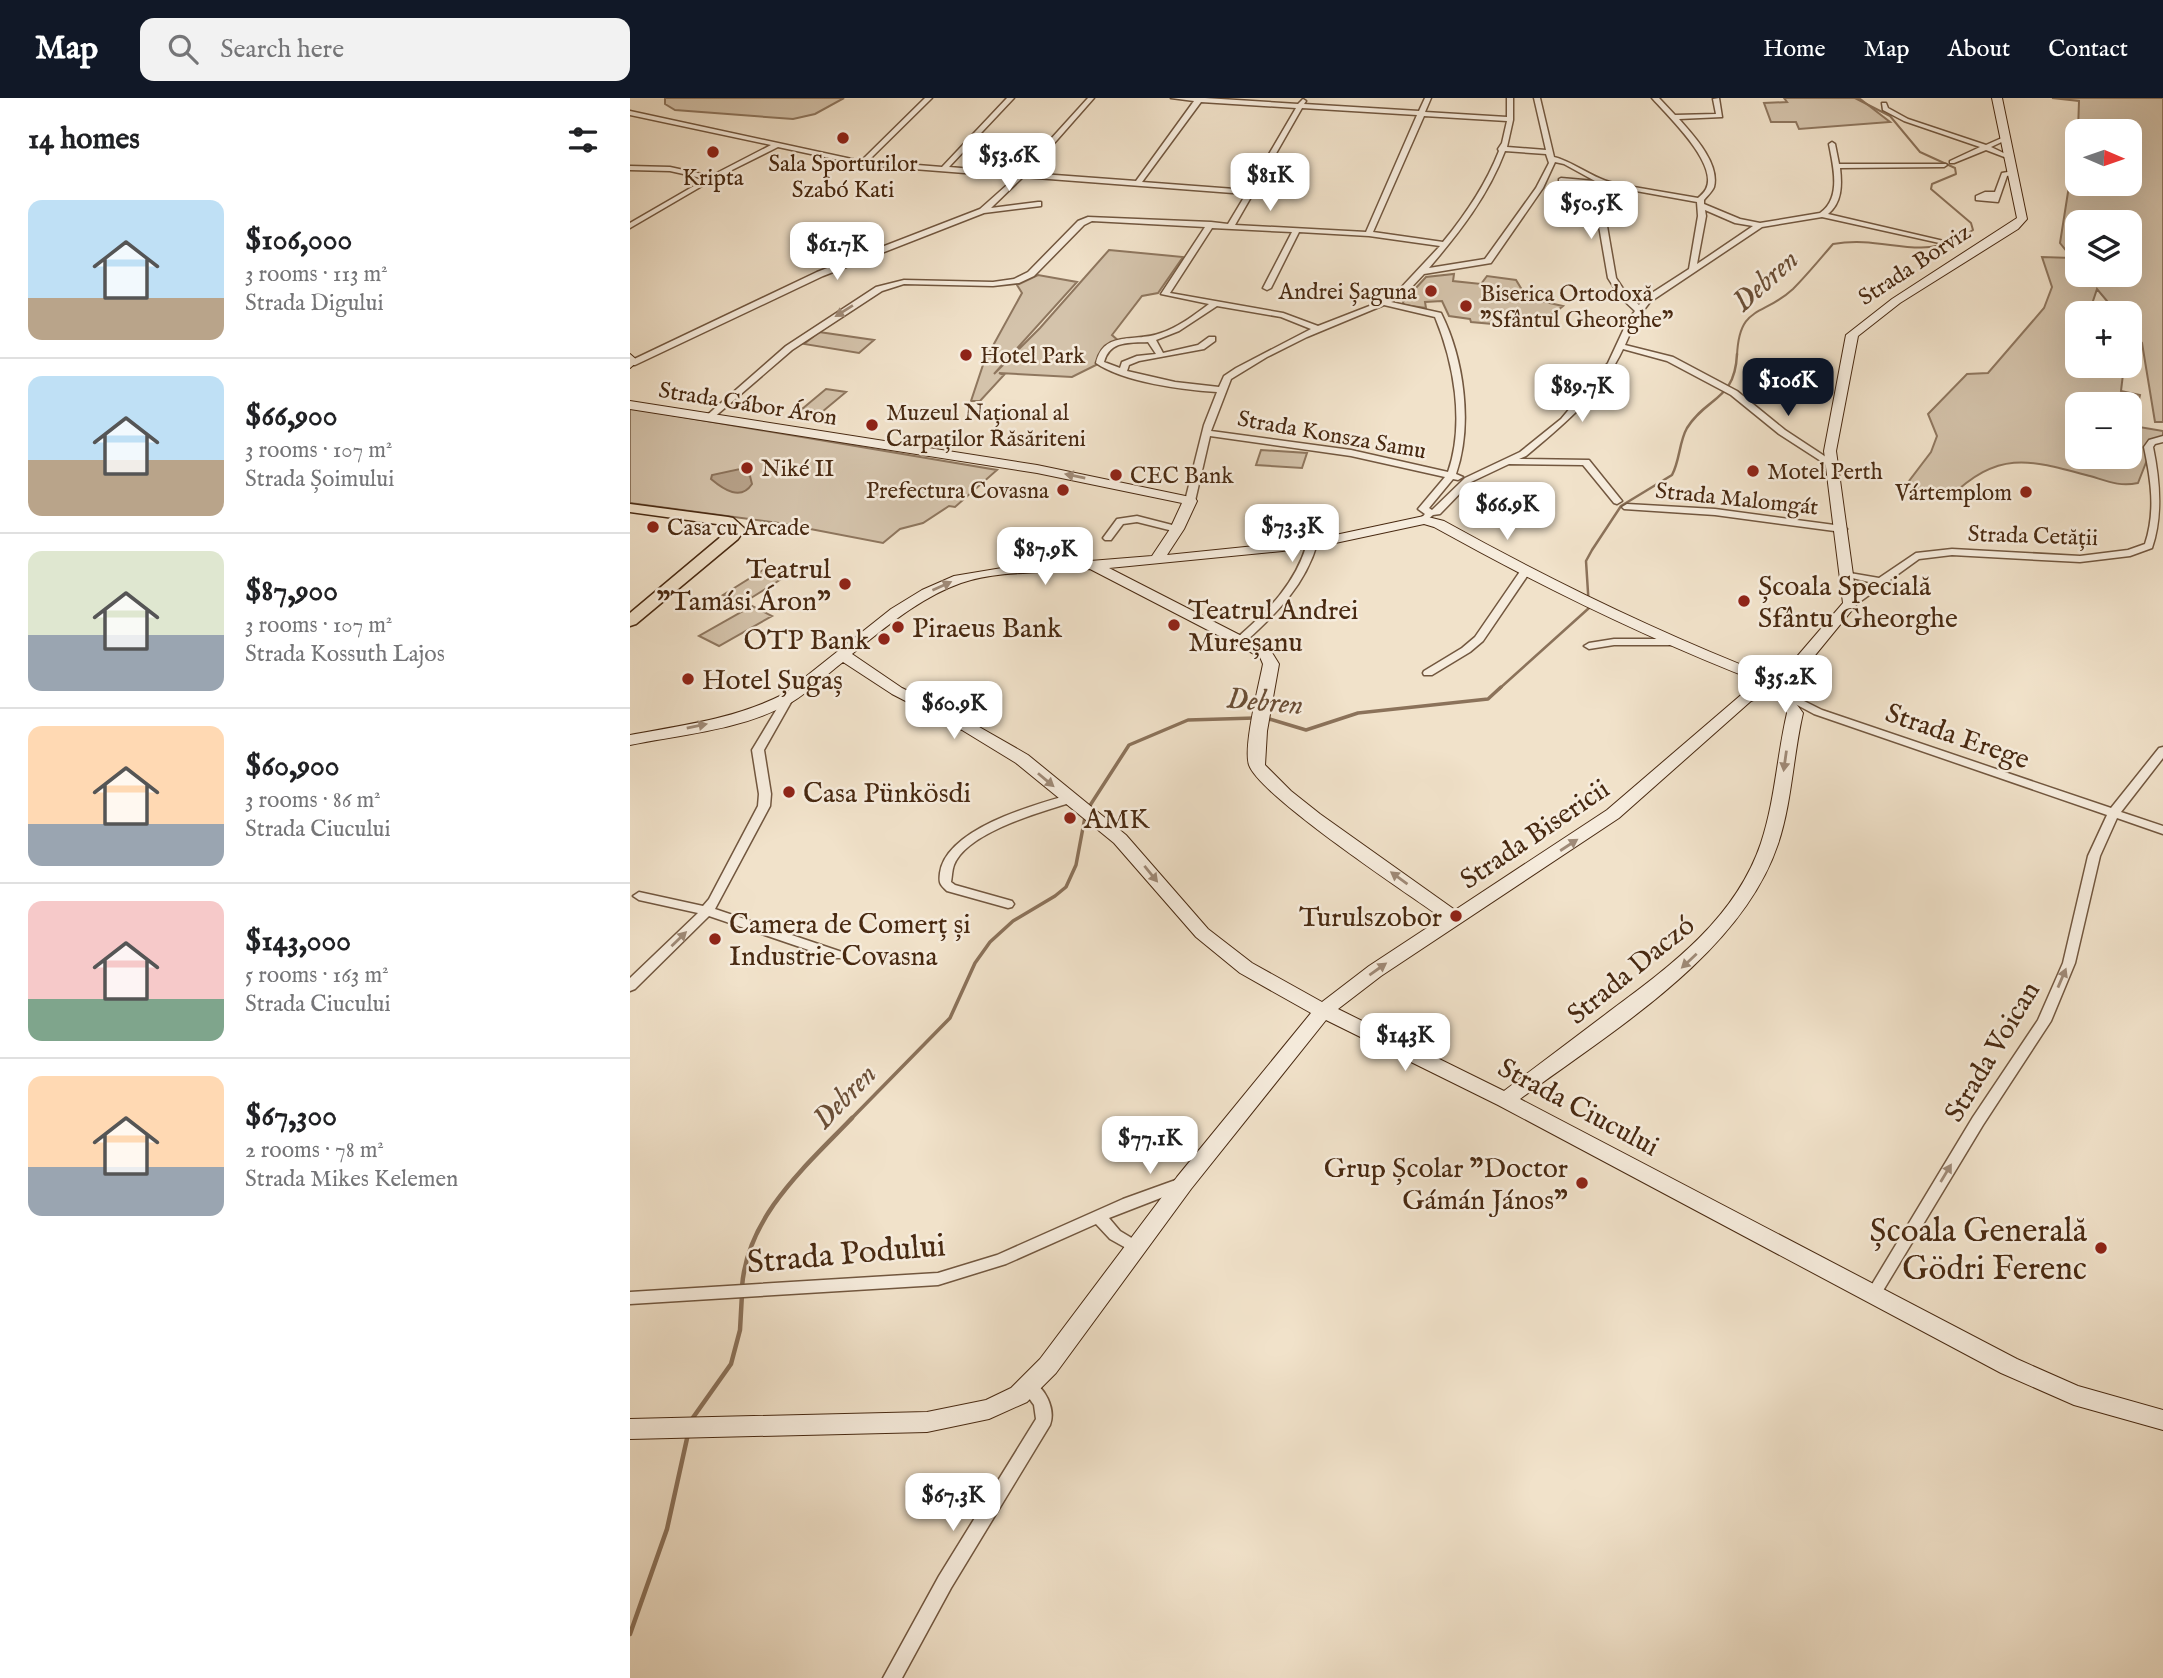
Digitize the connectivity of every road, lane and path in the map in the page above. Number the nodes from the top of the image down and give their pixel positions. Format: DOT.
graph roads {
  1 [pos="929,98"];
  2 [pos="1011,98"];
  3 [pos="1091,98"];
  4 [pos="1174,98"];
  5 [pos="1428,98"];
  6 [pos="1510,98"];
  7 [pos="1537,98"];
  8 [pos="1655,98"];
  9 [pos="1997,98"];
  10 [pos="1199,99"];
  11 [pos="1716,99"];
  12 [pos="1303,102"];
  13 [pos="1884,104"];
  14 [pos="630,113"];
  15 [pos="1421,113"];
  16 [pos="1673,117"];
  17 [pos="1510,119"];
  18 [pos="2006,138"];
  19 [pos="1832,144"];
  20 [pos="777,145"];
  21 [pos="1987,147"];
  22 [pos="1501,149"];
  23 [pos="1550,156"];
  24 [pos="2009,157"];
  25 [pos="862,163"];
  26 [pos="1836,166"];
  27 [pos="630,168"];
  28 [pos="944,169"];
  29 [pos="2013,173"];
  30 [pos="1023,174"];
  31 [pos="712,178"];
  32 [pos="1561,180"];
  33 [pos="1634,182"];
  34 [pos="1138,183"];
  35 [pos="1607,184"];
  36 [pos="1623,186"];
  37 [pos="1251,192"];
  38 [pos="1998,194"];
  39 [pos="1609,200"];
  40 [pos="1700,202"];
  41 [pos="1038,204"];
  42 [pos="983,211"];
  43 [pos="1822,215"];
  44 [pos="1211,224"];
  45 [pos="1231,225"];
  46 [pos="1760,225"];
  47 [pos="630,226"];
  48 [pos="1297,229"];
  49 [pos="1369,234"];
  50 [pos="1944,242"];
  51 [pos="1446,245"];
  52 [pos="1692,268"];
  53 [pos="1421,272"];
  54 [pos="1267,288"];
  55 [pos="1383,302"];
  56 [pos="1214,304"];
  57 [pos="1638,309"];
  58 [pos="1319,328"];
  59 [pos="1152,339"];
  60 [pos="1212,339"];
  61 [pos="1622,346"];
  62 [pos="1161,356"];
  63 [pos="631,362"];
  64 [pos="1123,371"];
  65 [pos="1220,390"];
  66 [pos="630,405"];
  67 [pos="709,417"];
  68 [pos="1206,433"];
  69 [pos="2163,439"];
  70 [pos="1505,462"];
  71 [pos="1830,463"];
  72 [pos="1451,475"];
  73 [pos="1468,480"];
  74 [pos="1190,501"];
  75 [pos="1617,501"];
  76 [pos="1628,507"];
  77 [pos="630,508"];
  78 [pos="1427,517"];
  79 [pos="1177,529"];
  80 [pos="1842,529"];
  81 [pos="1108,538"];
  82 [pos="1312,544"];
  83 [pos="1156,560"];
  84 [pos="1117,563"];
  85 [pos="1093,565"];
  86 [pos="1525,572"];
  87 [pos="1848,574"];
  88 [pos="1119,579"];
  89 [pos="1882,582"];
  90 [pos="1850,604"];
  91 [pos="634,614"];
  92 [pos="1242,639"];
  93 [pos="1676,642"];
  94 [pos="1589,646"];
  95 [pos="843,654"];
  96 [pos="1428,673"];
  97 [pos="1789,678"];
  98 [pos="1777,691"];
  99 [pos="789,697"];
  100 [pos="630,740"];
  101 [pos="2163,750"];
  102 [pos="1074,803"];
  103 [pos="2113,814"];
  104 [pos="2163,830"];
  105 [pos="639,896"];
  106 [pos="1008,904"];
  107 [pos="707,911"];
  108 [pos="1455,918"];
  109 [pos="837,955"];
  110 [pos="630,986"];
  111 [pos="1324,1010"];
  112 [pos="1505,1100"];
  113 [pos="1184,1183"];
  114 [pos="1099,1217"];
  115 [pos="1135,1247"];
  116 [pos="1873,1295"];
  117 [pos="630,1298"];
  118 [pos="1029,1387"];
  119 [pos="2163,1420"];
  120 [pos="630,1429"];
  121 [pos="892,1678"];
  1 -- 25 [label="street"];
  2 -- 28 [label="street"];
  3 -- 30 [label="street"];
  4 -- 10 [label="street"];
  5 -- 15 [label="street"];
  6 -- 17 [label="street"];
  7 -- 23 [label="street"];
  8 -- 16 [label="street"];
  9 -- 18 [label="main road, Strada Borviz"];
  10 -- 12 [label="street"];
  10 -- 34 [label="street"];
  11 -- 16 [label="street"];
  12 -- 15 [label="street"];
  12 -- 37 [label="street"];
  13 -- 21 [label="street"];
  14 -- 20 [label="street"];
  15 -- 17 [label="street"];
  15 -- 49 [label="street"];
  16 -- 40 [label="street"];
  17 -- 22 [label="street"];
  18 -- 21 [label="street"];
  18 -- 24 [label="main road, Strada Borviz"];
  19 -- 26 [label="street"];
  20 -- 25 [label="street"];
  20 -- 31 [label="street"];
  21 -- 24 [label="street"];
  21 -- 26 [label="street"];
  22 -- 23 [label="street"];
  22 -- 51 [label="street"];
  23 -- 35 [label="street"];
  23 -- 53 [label="street"];
  24 -- 29 [label="main road, Strada Borviz"];
  25 -- 28 [label="street"];
  26 -- 43 [label="street"];
  27 -- 31 [label="street"];
  28 -- 30 [label="street"];
  29 -- 38 [label="street"];
  29 -- 71 [label="main road, Strada Borviz"];
  30 -- 34 [label="street"];
  30 -- 42 [label="street"];
  31 -- 47 [label="street"];
  32 -- 35 [label="street"];
  33 -- 36 [label="street"];
  34 -- 37 [label="street"];
  35 -- 36 [label="street"];
  35 -- 39 [label="street"];
  36 -- 39 [label="street"];
  36 -- 40 [label="street"];
  37 -- 45 [label="street"];
  39 -- 57 [label="street"];
  40 -- 46 [label="street"];
  40 -- 52 [label="street"];
  41 -- 42 [label="street"];
  42 -- 63 [label="street"];
  43 -- 46 [label="street"];
  43 -- 50 [label="street"];
  44 -- 45 [label="street"];
  44 -- 56 [label="street"];
  44 -- 67 [label="street, one-way"];
  45 -- 48 [label="street"];
  46 -- 52 [label="street"];
  48 -- 49 [label="street"];
  48 -- 54 [label="street"];
  49 -- 51 [label="street"];
  51 -- 53 [label="street"];
  52 -- 57 [label="street"];
  53 -- 55 [label="street"];
  55 -- 58 [label="street"];
  55 -- 72 [label="street"];
  56 -- 58 [label="street"];
  56 -- 59 [label="street"];
  57 -- 61 [label="street"];
  58 -- 65 [label="street"];
  59 -- 62 [label="street"];
  59 -- 64 [label="street"];
  60 -- 62 [label="street"];
  61 -- 70 [label="street"];
  61 -- 71 [label="street"];
  62 -- 64 [label="street"];
  64 -- 65 [label="street"];
  65 -- 68 [label="street"];
  66 -- 67 [label="main road, Strada Gábor Áron"];
  74 -- 67 [label="main road, Strada Gábor Áron, one-way"];
  68 -- 72 [label="street, Strada Konsza Samu"];
  68 -- 74 [label="street"];
  69 -- 89 [label="street, Strada Cetății"];
  70 -- 73 [label="street"];
  70 -- 75 [label="street, Strada Malomgát"];
  71 -- 80 [label="main road, Strada Borviz"];
  72 -- 73 [label="street, Strada Konsza Samu"];
  72 -- 78 [label="street"];
  73 -- 78 [label="street"];
  74 -- 79 [label="main road"];
  76 -- 80 [label="street, Strada Malomgát"];
  77 -- 91 [label="main road"];
  78 -- 82 [label="main road"];
  78 -- 86 [label="main road"];
  79 -- 81 [label="street"];
  79 -- 83 [label="main road"];
  80 -- 87 [label="main road, Strada Borviz"];
  82 -- 83 [label="main road"];
  82 -- 92 [label="street"];
  83 -- 84 [label="main road"];
  84 -- 85 [label="main road"];
  84 -- 88 [label="main road"];
  85 -- 88 [label="main road"];
  95 -- 85 [label="main road, one-way"];
  86 -- 93 [label="main road"];
  86 -- 96 [label="street"];
  87 -- 89 [label="street"];
  87 -- 90 [label="main road, Strada Borviz"];
  88 -- 92 [label="main road"];
  89 -- 90 [label="street, Strada Cetății"];
  90 -- 97 [label="main road"];
  108 -- 92 [label="main road, one-way"];
  93 -- 94 [label="street"];
  93 -- 98 [label="main road"];
  95 -- 99 [label="main road"];
  95 -- 102 [label="main road, Strada Ciucului, one-way"];
  97 -- 98 [label="main road"];
  97 -- 98 [label="main road, Strada Daczó"];
  98 -- 103 [label="street, Strada Erege"];
  108 -- 98 [label="main road, Strada Bisericii, one-way"];
  98 -- 112 [label="main road, Strada Daczó, one-way"];
  100 -- 99 [label="main road, one-way"];
  99 -- 107 [label="street"];
  101 -- 103 [label="street, Strada Voican"];
  102 -- 106 [label="street"];
  102 -- 111 [label="main road, Strada Ciucului, one-way"];
  103 -- 104 [label="street, Strada Erege"];
  116 -- 103 [label="street, Strada Voican, one-way"];
  105 -- 107 [label="street"];
  107 -- 109 [label="street"];
  110 -- 107 [label="street, one-way"];
  111 -- 108 [label="main road, Strada Bisericii, one-way"];
  111 -- 112 [label="main road, Strada Ciucului"];
  111 -- 113 [label="main road, Strada Bisericii"];
  112 -- 116 [label="main road, Strada Ciucului"];
  113 -- 114 [label="street, Strada Podului"];
  113 -- 115 [label="main road, Strada Bisericii"];
  114 -- 115 [label="street"];
  114 -- 117 [label="street, Strada Podului"];
  115 -- 118 [label="main road, Strada Bisericii"];
  116 -- 119 [label="main road, Strada Ciucului"];
  118 -- 120 [label="main road"];
  118 -- 121 [label="street"];
}
